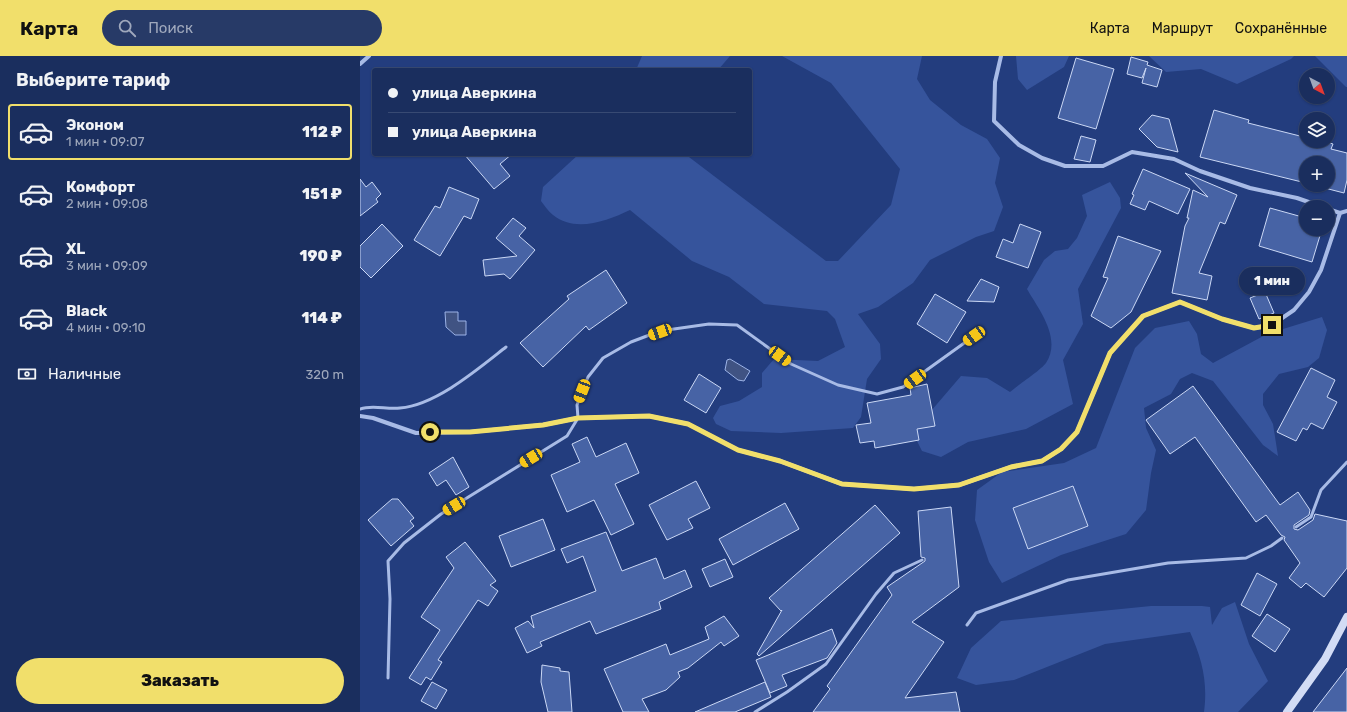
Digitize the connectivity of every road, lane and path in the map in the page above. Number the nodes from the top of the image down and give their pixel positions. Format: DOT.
graph roads {
  1 [pos="369,56"];
  2 [pos="1001,56"];
  3 [pos="360,64"];
  4 [pos="1303,200"];
  5 [pos="1335,211"];
  6 [pos="1347,211"];
  7 [pos="1340,213"];
  8 [pos="974,336"];
  9 [pos="506,347"];
  10 [pos="360,409"];
  11 [pos="360,416"];
  12 [pos="578,418"];
  13 [pos="1347,462"];
  14 [pos="1296,527"];
  15 [pos="1282,538"];
  16 [pos="922,560"];
  17 [pos="1347,618"];
  18 [pos="967,625"];
  19 [pos="388,678"];
  20 [pos="755,712"];
  21 [pos="1287,712"];
  1 -- 3 [label="street"];
  2 -- 4 [label="street"];
  5 -- 7 [label="street"];
  6 -- 7 [label="street"];
  7 -- 12 [label="street"];
  8 -- 12 [label="lane"];
  9 -- 10 [label="lane"];
  11 -- 12 [label="street"];
  12 -- 19 [label="lane"];
  13 -- 14 [label="lane"];
  15 -- 18 [label="lane"];
  16 -- 20 [label="lane"];
  17 -- 21 [label="street"];
}
